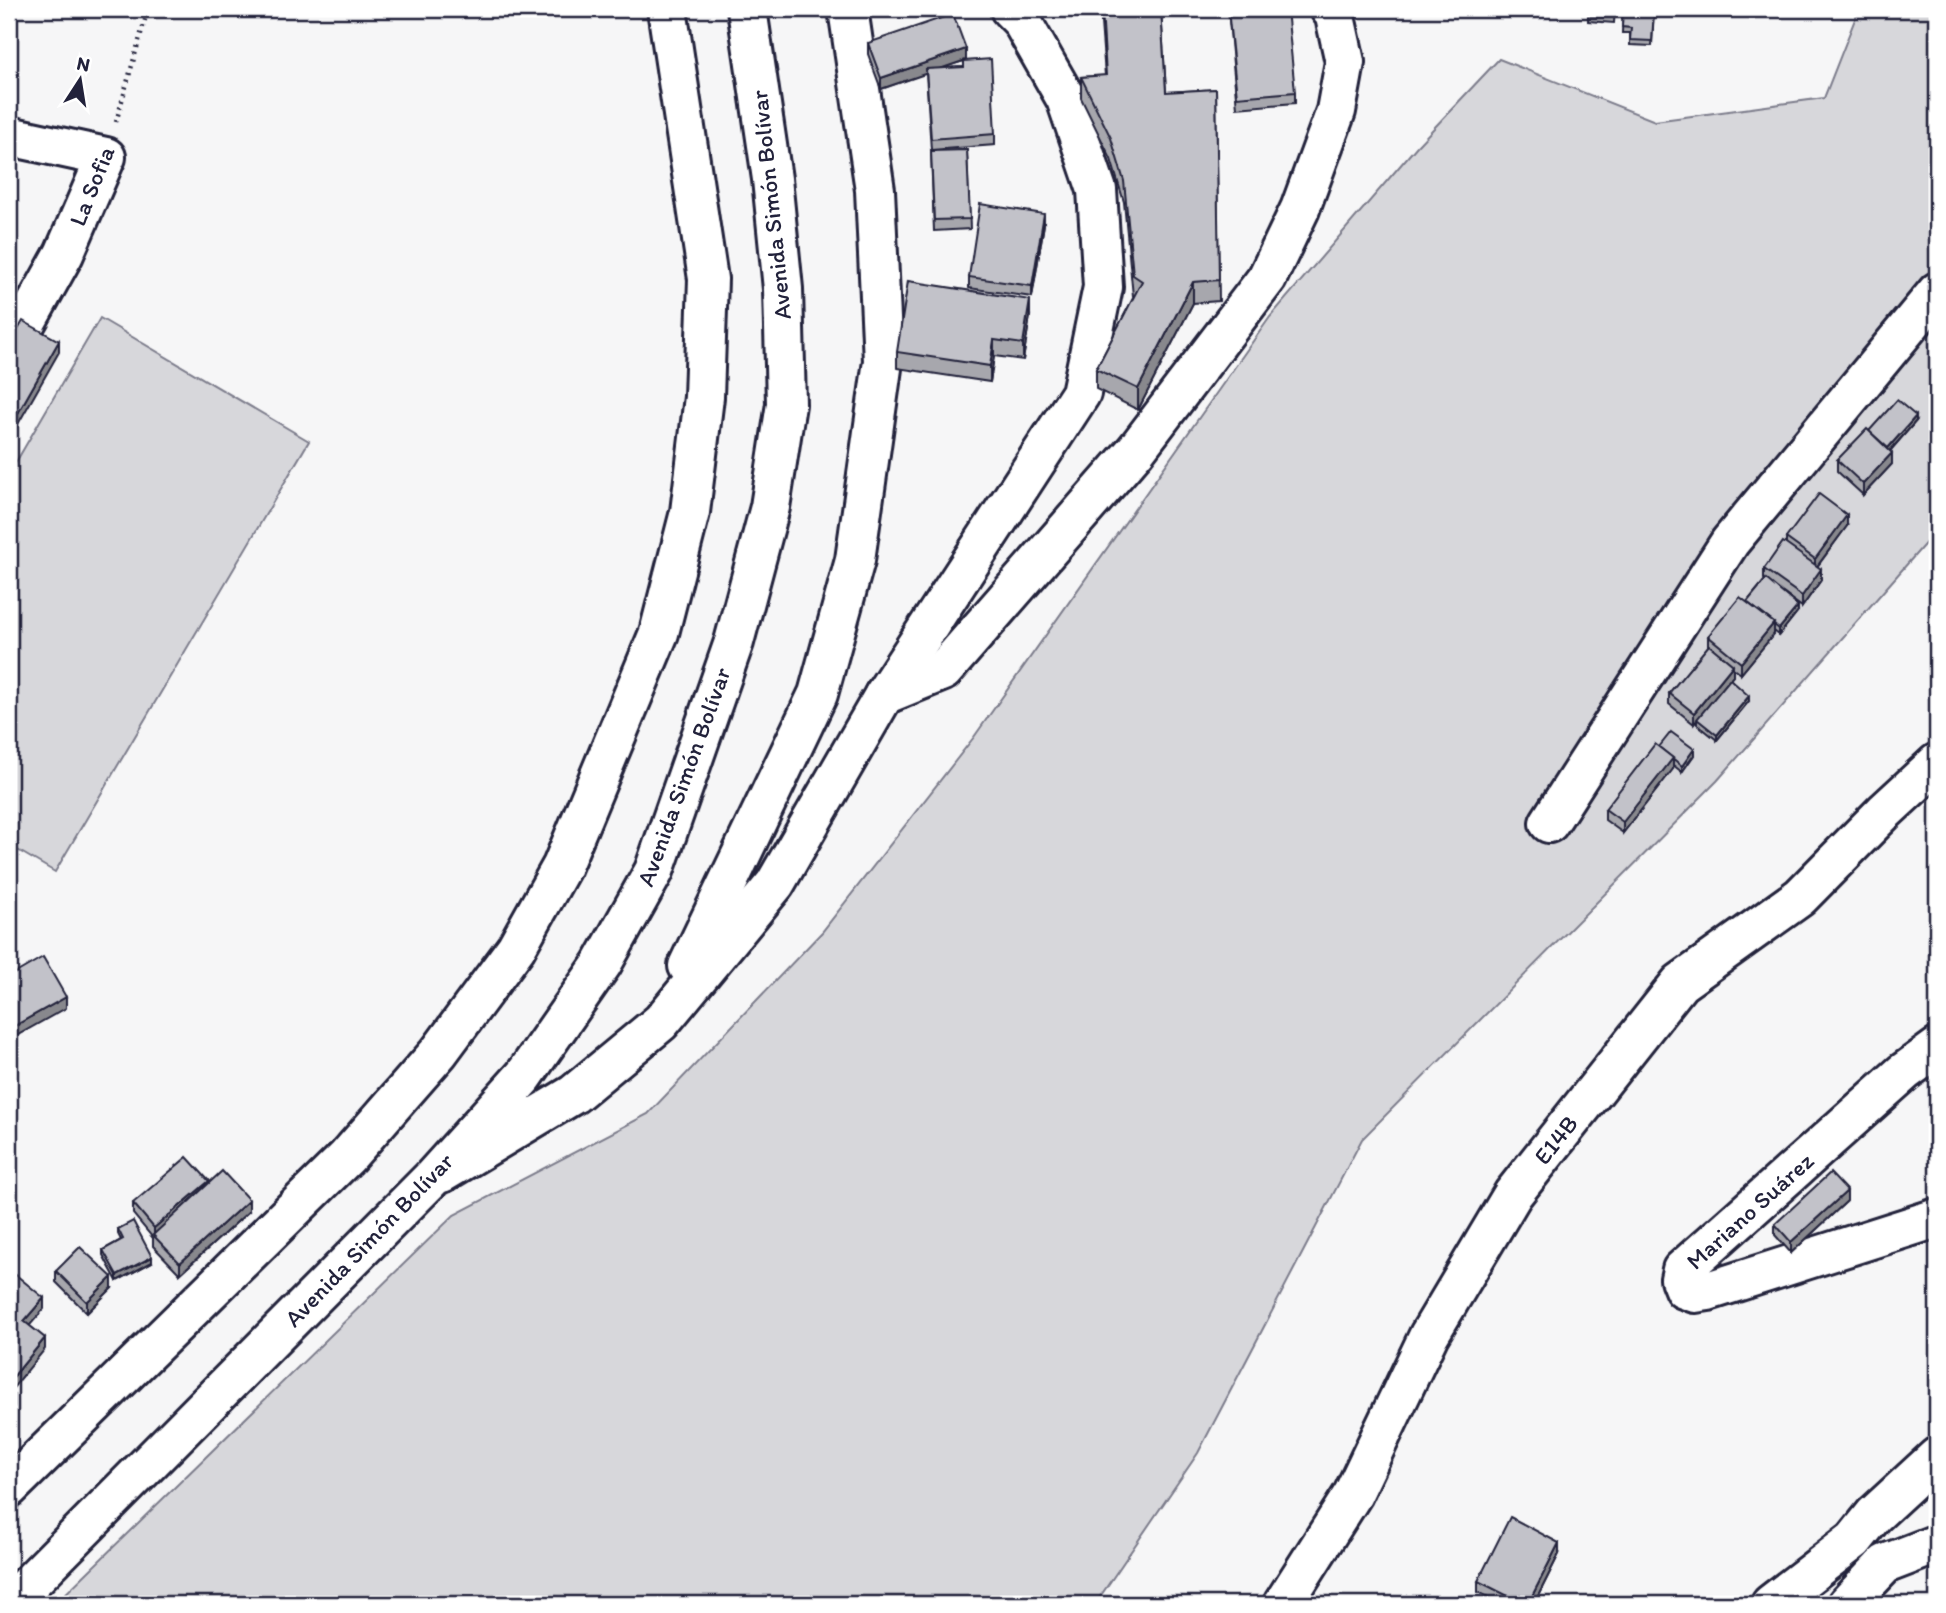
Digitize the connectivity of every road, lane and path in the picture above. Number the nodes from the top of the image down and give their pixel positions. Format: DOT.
graph roads {
  1 [pos="148,9"];
  2 [pos="667,9"];
  3 [pos="747,9"];
  4 [pos="848,9"];
  5 [pos="1010,9"];
  6 [pos="1330,9"];
  7 [pos="9,136"];
  8 [pos="106,158"];
  9 [pos="1937,292"];
  10 [pos="9,354"];
  11 [pos="884,695"];
  12 [pos="1937,763"];
  13 [pos="1549,823"];
  14 [pos="661,1022"];
  15 [pos="1937,1048"];
  16 [pos="431,1179"];
  17 [pos="1937,1218"];
  18 [pos="1937,1457"];
  19 [pos="9,1489"];
  20 [pos="1854,1540"];
  21 [pos="1937,1544"];
  22 [pos="1885,1564"];
  23 [pos="9,1604"];
  24 [pos="1283,1604"];
  25 [pos="1771,1604"];
  26 [pos="1847,1604"];
  1 -- 8 [label="path, La Sofia"];
  2 -- 19 [label="main road"];
  3 -- 16 [label="main road, Avenida Simón Bolívar"];
  4 -- 14 [label="main road"];
  5 -- 11 [label="main road"];
  6 -- 11 [label="main road"];
  7 -- 8 [label="main road"];
  8 -- 10 [label="main road, La Sofia"];
  9 -- 13 [label="main road"];
  11 -- 14 [label="main road"];
  12 -- 24 [label="main road, E14B"];
  14 -- 16 [label="main road"];
  15 -- 17 [label="main road, Mariano Suárez"];
  16 -- 23 [label="main road, Avenida Simón Bolívar"];
  18 -- 20 [label="main road"];
  20 -- 22 [label="main road"];
  20 -- 25 [label="main road"];
  21 -- 22 [label="main road"];
  22 -- 26 [label="main road"];
}
